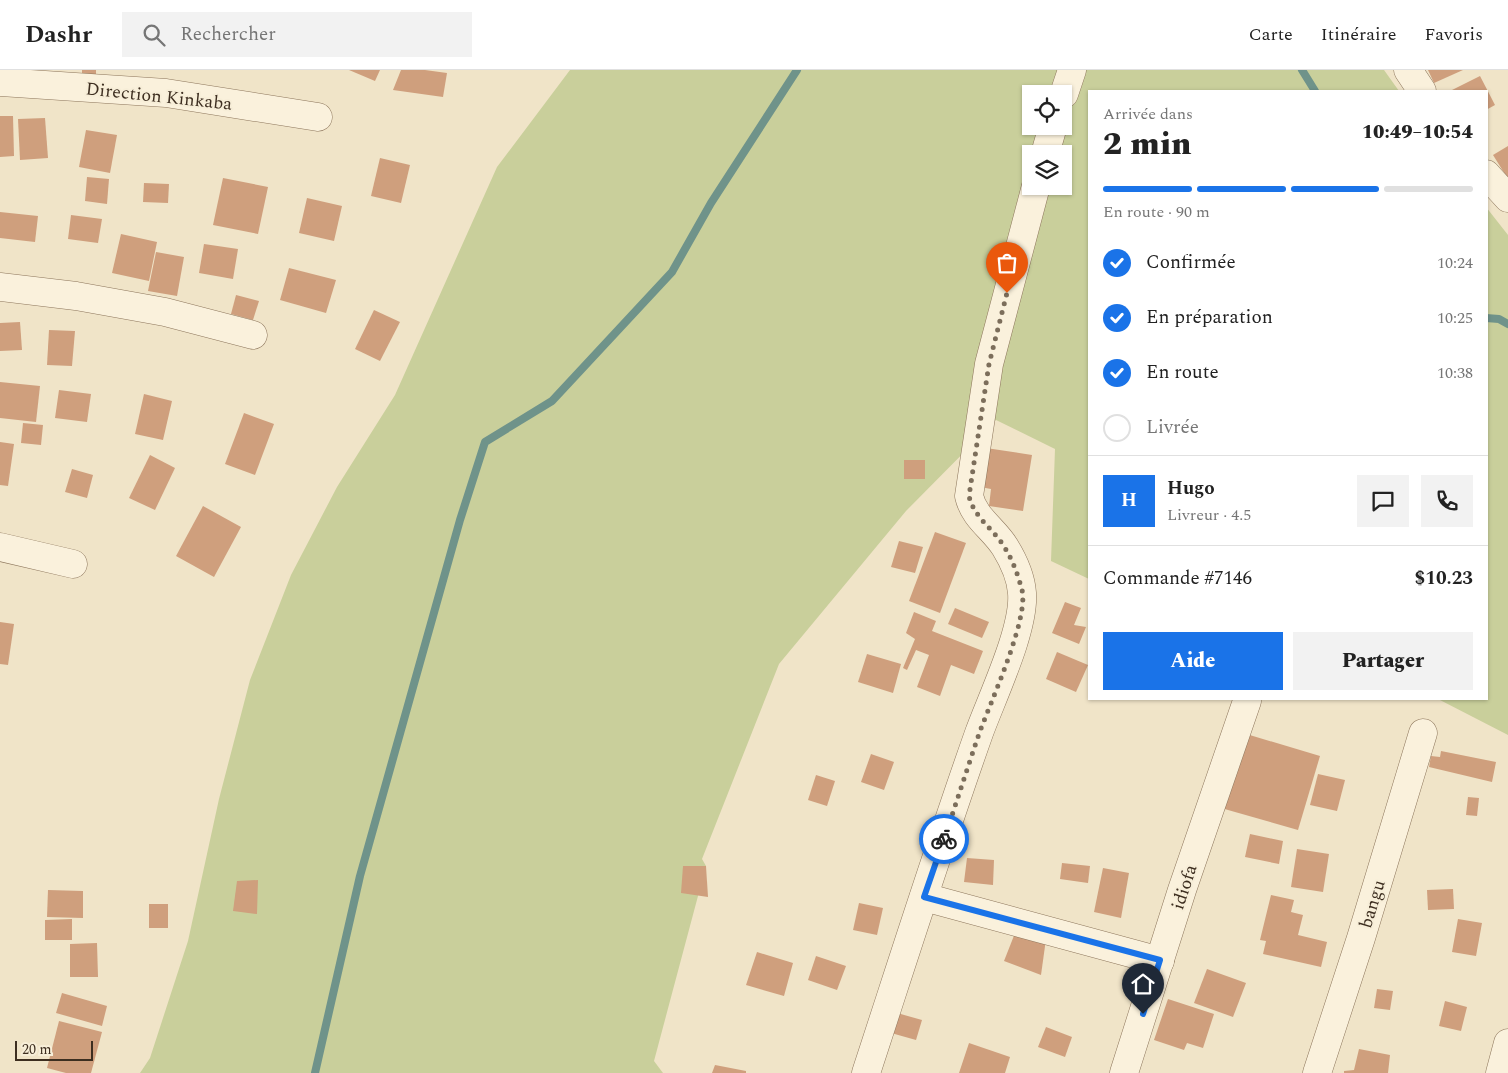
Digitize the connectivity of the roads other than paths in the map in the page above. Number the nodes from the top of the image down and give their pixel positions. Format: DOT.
graph roads {
  1 [pos="1072,70"];
  2 [pos="1408,70"];
  3 [pos="0,82"];
  4 [pos="1067,85"];
  5 [pos="1421,90"];
  6 [pos="318,117"];
  7 [pos="1488,176"];
  8 [pos="1034,195"];
  9 [pos="1508,198"];
  10 [pos="0,287"];
  11 [pos="254,335"];
  12 [pos="0,547"];
  13 [pos="74,564"];
  14 [pos="1247,701"];
  15 [pos="1423,733"];
  16 [pos="924,897"];
  17 [pos="1160,960"];
  18 [pos="1508,1043"];
  19 [pos="866,1073"];
  20 [pos="1124,1073"];
  21 [pos="1316,1073"];
  22 [pos="1500,1073"];
  1 -- 4 [label="street"];
  2 -- 5 [label="street"];
  3 -- 6 [label="street, Direction Kinkaba"];
  7 -- 9 [label="street"];
  8 -- 16 [label="street"];
  10 -- 11 [label="street"];
  12 -- 13 [label="street"];
  14 -- 17 [label="street, idiofa"];
  15 -- 21 [label="street, bangu"];
  16 -- 17 [label="street"];
  16 -- 19 [label="street"];
  17 -- 20 [label="street, idiofa"];
  18 -- 22 [label="street"];
}
